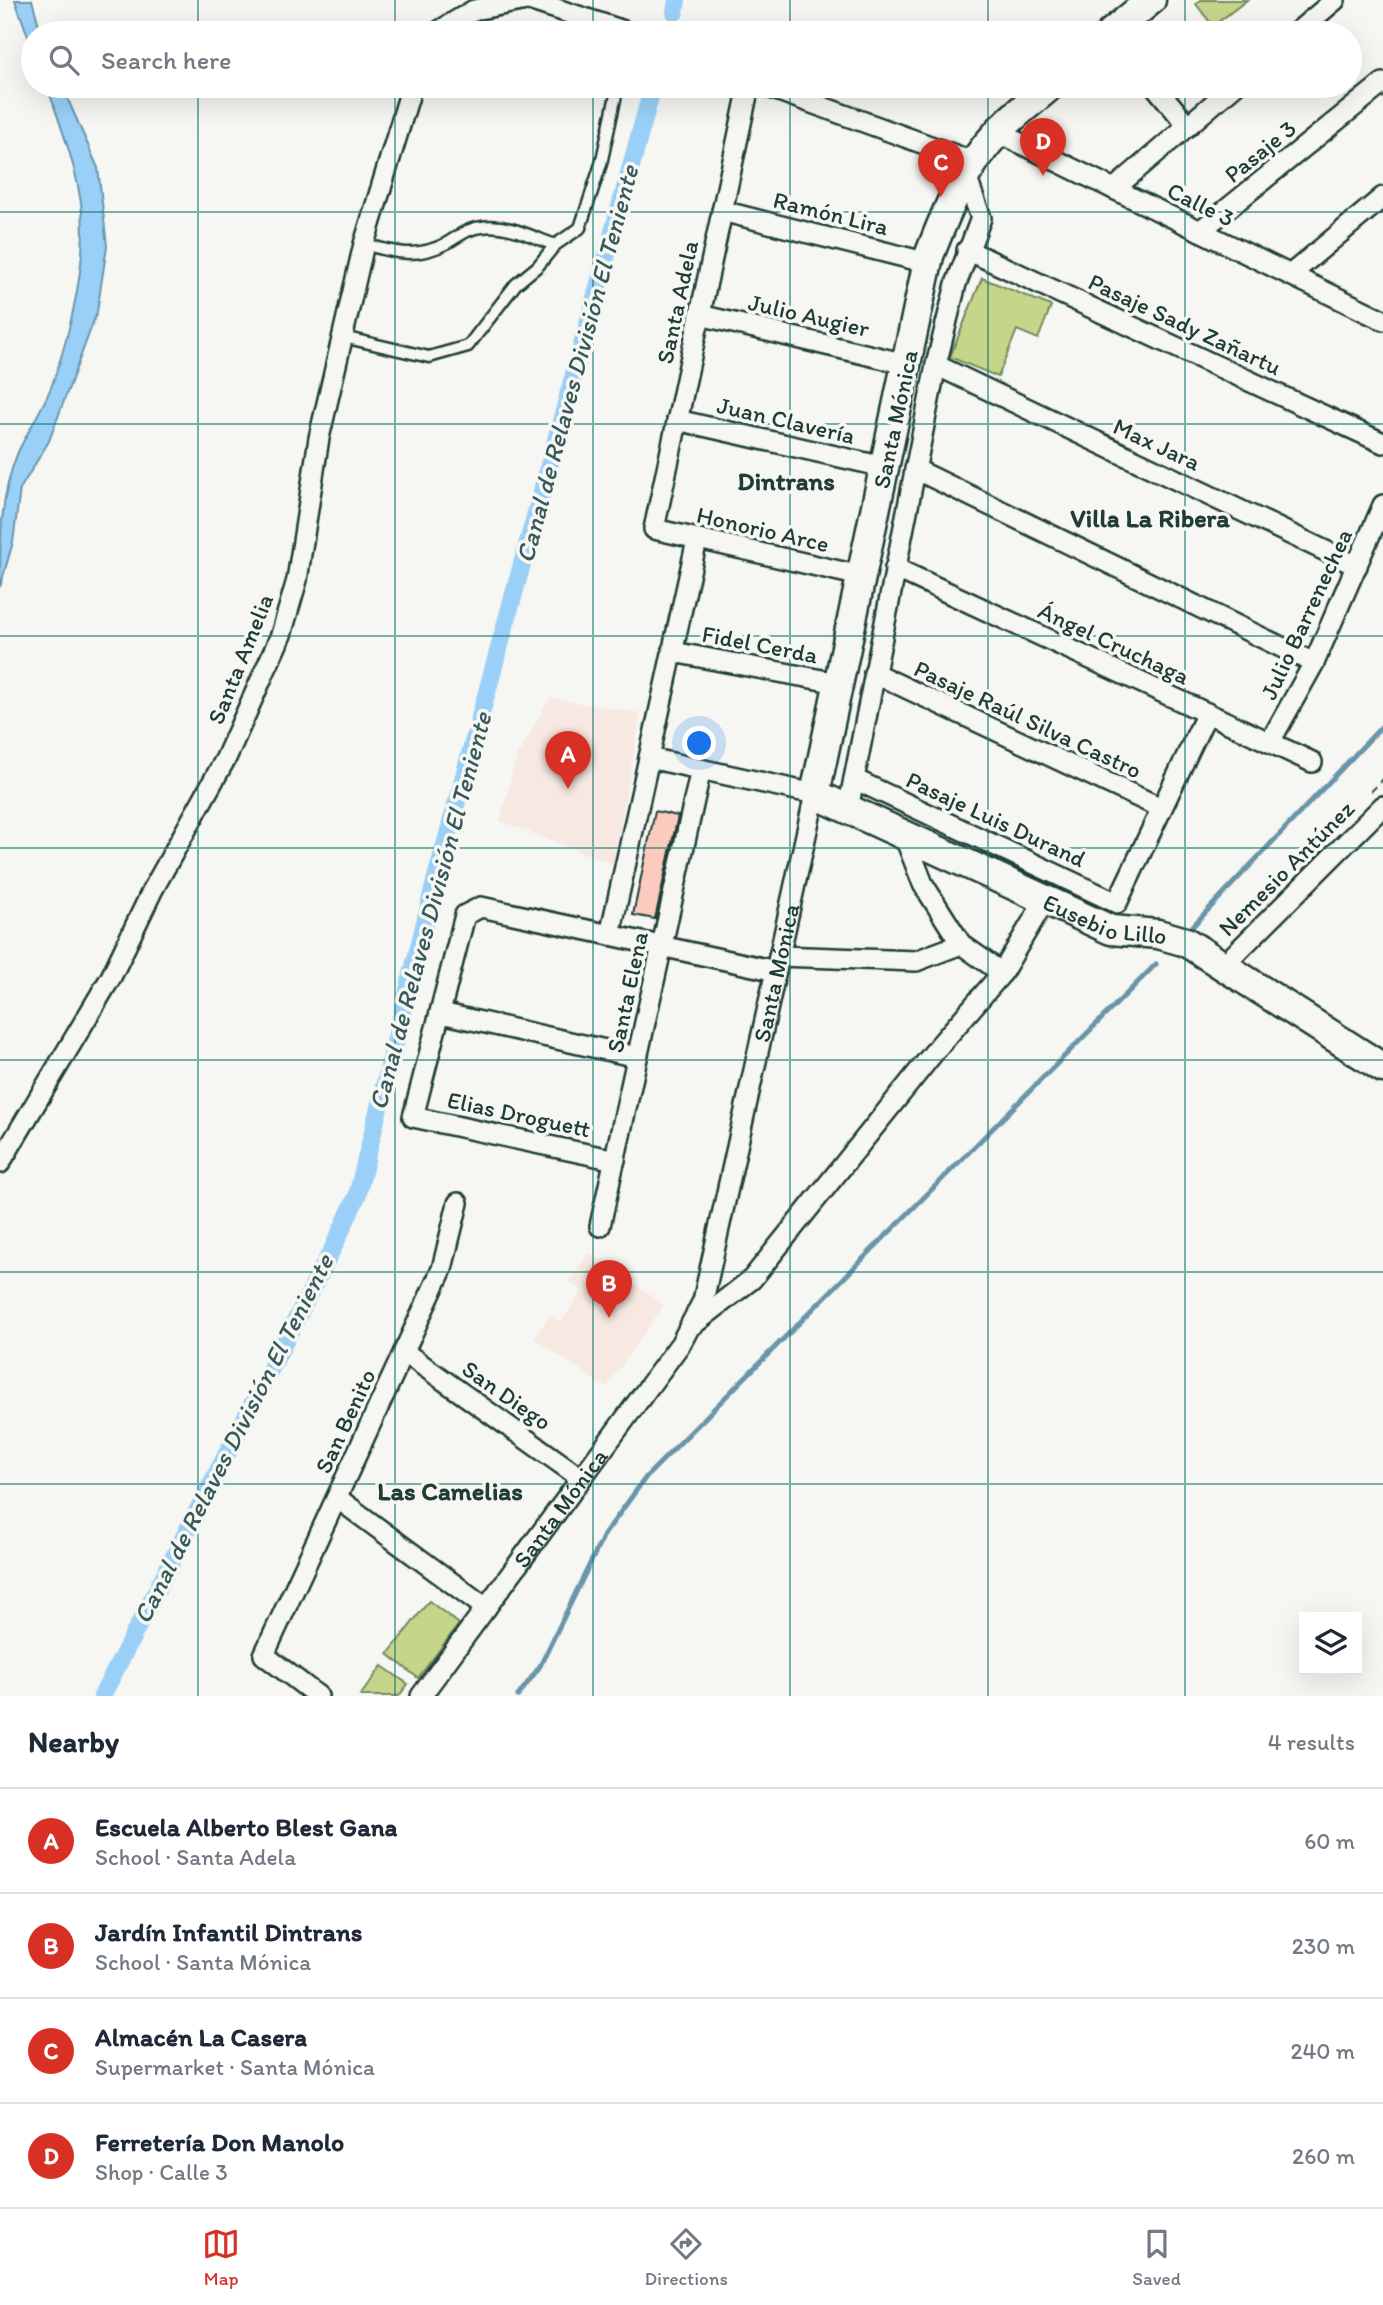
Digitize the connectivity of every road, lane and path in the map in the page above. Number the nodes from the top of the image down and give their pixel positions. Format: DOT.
graph roads {
  1 [pos="528,0"];
  2 [pos="1151,0"];
  3 [pos="1335,0"];
  4 [pos="456,21"];
  5 [pos="593,21"];
  6 [pos="1126,21"];
  7 [pos="1310,21"];
  8 [pos="1383,83"];
  9 [pos="408,98"];
  10 [pos="615,98"];
  11 [pos="746,98"];
  12 [pos="795,98"];
  13 [pos="1036,98"];
  14 [pos="1165,98"];
  15 [pos="1220,98"];
  16 [pos="1188,125"];
  17 [pos="997,132"];
  18 [pos="970,169"];
  19 [pos="1114,189"];
  20 [pos="1383,197"];
  21 [pos="722,211"];
  22 [pos="1200,231"];
  23 [pos="364,244"];
  24 [pos="555,245"];
  25 [pos="967,250"];
  26 [pos="928,263"];
  27 [pos="1290,275"];
  28 [pos="1379,312"];
  29 [pos="700,315"];
  30 [pos="343,337"];
  31 [pos="906,364"];
  32 [pos="936,365"];
  33 [pos="677,420"];
  34 [pos="1383,443"];
  35 [pos="884,467"];
  36 [pos="915,469"];
  37 [pos="1383,505"];
  38 [pos="654,529"];
  39 [pos="697,540"];
  40 [pos="1357,566"];
  41 [pos="895,568"];
  42 [pos="861,576"];
  43 [pos="673,652"];
  44 [pos="1314,663"];
  45 [pos="874,673"];
  46 [pos="838,683"];
  47 [pos="1207,713"];
  48 [pos="1270,742"];
  49 [pos="649,758"];
  50 [pos="1312,762"];
  51 [pos="701,769"];
  52 [pos="854,779"];
  53 [pos="815,794"];
  54 [pos="1383,806"];
  55 [pos="1161,808"];
  56 [pos="848,809"];
  57 [pos="904,835"];
  58 [pos="1045,900"];
  59 [pos="610,935"];
  60 [pos="961,944"];
  61 [pos="662,946"];
  62 [pos="778,963"];
  63 [pos="1223,965"];
  64 [pos="1002,973"];
  65 [pos="441,1013"];
  66 [pos="638,1057"];
  67 [pos="1383,1068"];
  68 [pos="615,1160"];
  69 [pos="0,1163"];
  70 [pos="458,1203"];
  71 [pos="600,1226"];
  72 [pos="688,1329"];
  73 [pos="404,1352"];
  74 [pos="582,1478"];
  75 [pos="337,1498"];
  76 [pos="486,1608"];
  77 [pos="318,1696"];
  78 [pos="421,1696"];
  1 -- 4 [label="street"];
  1 -- 5 [label="street"];
  2 -- 6 [label="street"];
  3 -- 7 [label="street"];
  8 -- 22 [label="street, Pasaje 3"];
  9 -- 23 [label="street, Santa Amelia"];
  10 -- 24 [label="lane"];
  11 -- 21 [label="street, Santa Adela"];
  12 -- 18 [label="street"];
  13 -- 17 [label="street"];
  14 -- 16 [label="street"];
  15 -- 16 [label="street"];
  16 -- 19 [label="street"];
  17 -- 18 [label="street"];
  17 -- 19 [label="street, Calle 3"];
  18 -- 25 [label="street, Santa Mónica"];
  18 -- 26 [label="street, Santa Mónica"];
  19 -- 22 [label="street, Calle 3"];
  20 -- 27 [label="street"];
  21 -- 26 [label="street, Ramón Lira"];
  21 -- 29 [label="street, Santa Adela"];
  22 -- 27 [label="street, Calle 3"];
  23 -- 24 [label="lane"];
  23 -- 30 [label="street, Santa Amelia"];
  24 -- 30 [label="lane"];
  25 -- 32 [label="street, Santa Mónica"];
  25 -- 34 [label="street, Pasaje Sady Zañartu"];
  26 -- 31 [label="street, Santa Mónica"];
  27 -- 28 [label="street, Calle 3"];
  29 -- 31 [label="street, Julio Augier"];
  29 -- 33 [label="street, Santa Adela"];
  30 -- 69 [label="street, Santa Amelia"];
  31 -- 35 [label="street, Santa Mónica"];
  32 -- 36 [label="street, Santa Mónica"];
  32 -- 40 [label="street, Max Jara"];
  33 -- 35 [label="street, Juan Clavería"];
  33 -- 38 [label="street, Santa Adela"];
  35 -- 42 [label="street, Santa Mónica"];
  36 -- 41 [label="street, Santa Mónica"];
  36 -- 44 [label="street"];
  37 -- 40 [label="street, Julio Barrenechea"];
  38 -- 39 [label="street, Honorio Arce"];
  39 -- 42 [label="street, Honorio Arce"];
  39 -- 43 [label="street"];
  40 -- 44 [label="street, Julio Barrenechea"];
  41 -- 45 [label="street, Santa Mónica"];
  41 -- 47 [label="street, Ángel Cruchaga"];
  42 -- 46 [label="street, Santa Mónica"];
  43 -- 46 [label="street, Fidel Cerda"];
  43 -- 49 [label="street"];
  44 -- 48 [label="street, Julio Barrenechea"];
  45 -- 52 [label="street, Santa Mónica"];
  45 -- 55 [label="street, Pasaje Raúl Silva Castro"];
  46 -- 53 [label="street, Santa Mónica"];
  47 -- 48 [label="street, Ángel Cruchaga"];
  47 -- 55 [label="street"];
  48 -- 50 [label="street, Ángel Cruchaga"];
  49 -- 51 [label="street"];
  49 -- 59 [label="street"];
  51 -- 53 [label="street"];
  51 -- 61 [label="street, Santa Elena"];
  52 -- 55 [label="street, Pasaje Luis Durand"];
  52 -- 56 [label="street, Santa Mónica"];
  53 -- 56 [label="street, Eusebio Lillo"];
  53 -- 62 [label="street, Santa Mónica"];
  54 -- 63 [label="street, Nemesio Antúnez"];
  56 -- 57 [label="street, Eusebio Lillo"];
  57 -- 58 [label="street, Eusebio Lillo"];
  57 -- 60 [label="street"];
  58 -- 63 [label="street, Eusebio Lillo"];
  58 -- 64 [label="street"];
  59 -- 61 [label="street"];
  59 -- 65 [label="street"];
  60 -- 62 [label="street"];
  60 -- 64 [label="street"];
  61 -- 62 [label="street"];
  61 -- 66 [label="street, Santa Elena"];
  62 -- 72 [label="street, Santa Mónica"];
  63 -- 67 [label="street, Eusebio Lillo"];
  64 -- 72 [label="street"];
  65 -- 66 [label="street"];
  65 -- 68 [label="street, Elias Droguett"];
  66 -- 68 [label="street, Santa Elena"];
  68 -- 71 [label="street, Santa Elena"];
  70 -- 73 [label="street, San Benito"];
  72 -- 74 [label="street, Santa Mónica"];
  73 -- 74 [label="street, San Diego"];
  73 -- 75 [label="street, San Benito"];
  74 -- 76 [label="street, Santa Mónica"];
  75 -- 76 [label="street"];
  75 -- 77 [label="street, San Benito"];
  76 -- 78 [label="street, Santa Mónica"];
}
